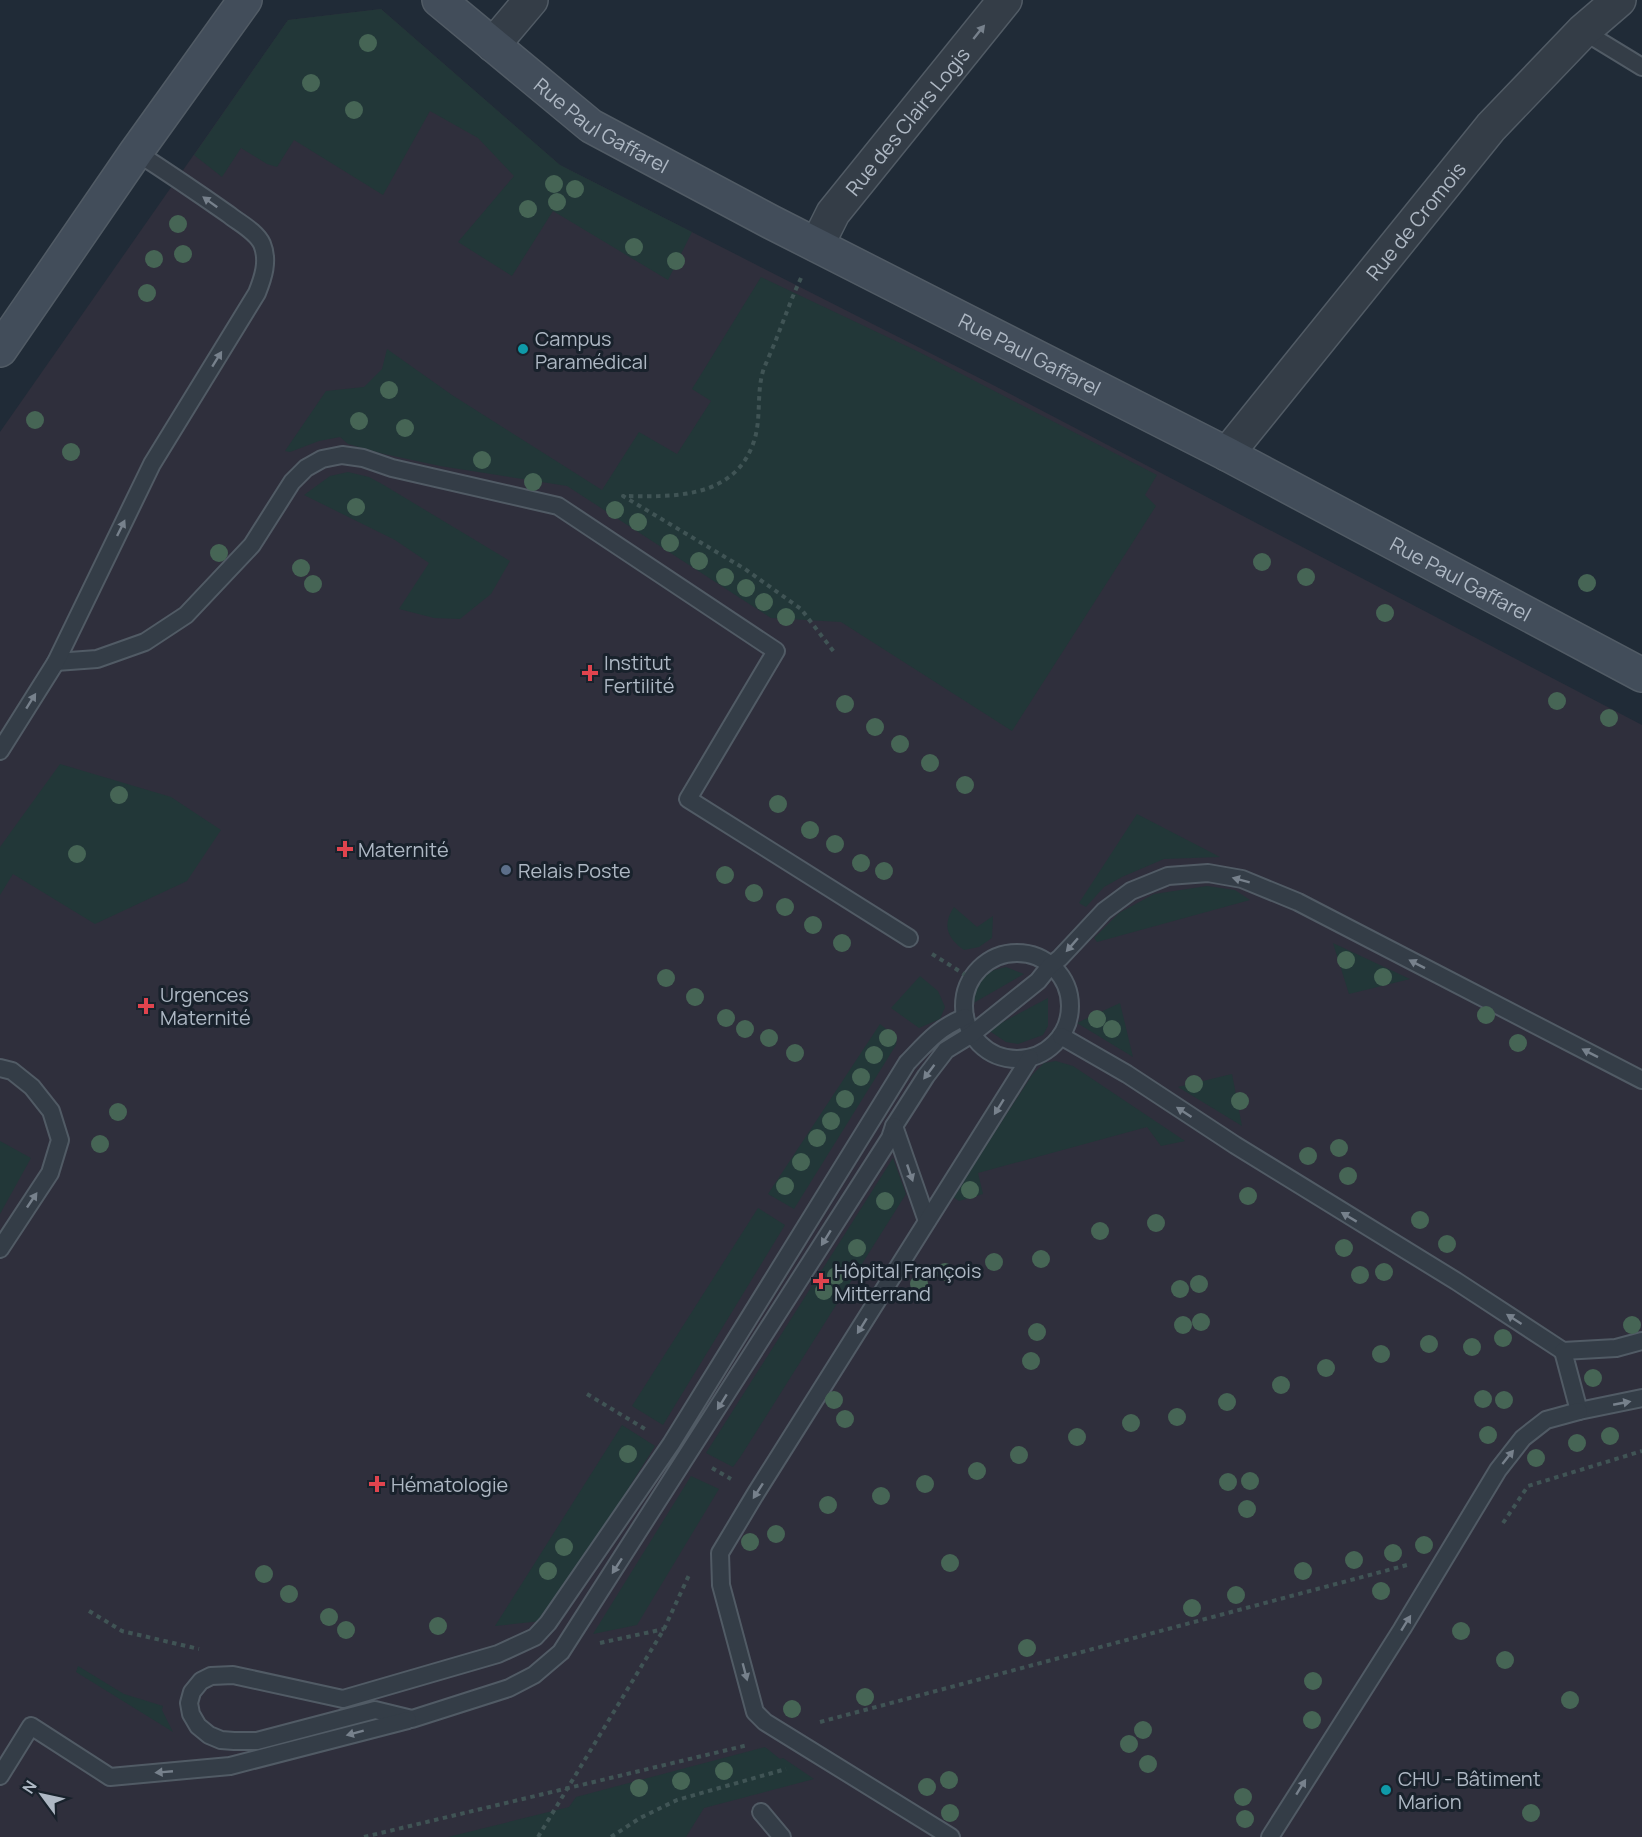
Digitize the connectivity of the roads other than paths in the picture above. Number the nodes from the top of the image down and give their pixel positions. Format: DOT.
graph roads {
  1 [pos="245,0"];
  2 [pos="439,0"];
  3 [pos="531,0"];
  4 [pos="1005,0"];
  5 [pos="1618,0"];
  6 [pos="1584,31"];
  7 [pos="493,45"];
  8 [pos="1642,67"];
  9 [pos="136,152"];
  10 [pos="817,244"];
  11 [pos="0,350"];
  12 [pos="1227,454"];
  13 [pos="56,662"];
  14 [pos="1642,675"];
  15 [pos="0,751"];
  16 [pos="909,938"];
  17 [pos="1050,966"];
  18 [pos="965,1017"];
  19 [pos="972,1034"];
  20 [pos="1061,1036"];
  21 [pos="1030,1058"];
  22 [pos="0,1068"];
  23 [pos="1642,1080"];
  24 [pos="894,1126"];
  25 [pos="927,1221"];
  26 [pos="0,1249"];
  27 [pos="1642,1341"];
  28 [pos="1563,1351"];
  29 [pos="1642,1398"];
  30 [pos="1579,1411"];
  31 [pos="412,1719"];
  32 [pos="0,1776"];
  33 [pos="761,1812"];
  34 [pos="782,1837"];
  35 [pos="951,1837"];
  36 [pos="1270,1837"];
  1 -- 9 [label="street"];
  2 -- 7 [label="street, Rue Paul Gaffarel"];
  3 -- 7 [label="street"];
  10 -- 4 [label="street, Rue des Clairs Logis, one-way"];
  5 -- 6 [label="street, Rue de Cromois"];
  6 -- 8 [label="lane"];
  6 -- 12 [label="street, Rue de Cromois"];
  7 -- 10 [label="street, Rue Paul Gaffarel"];
  9 -- 11 [label="street"];
  13 -- 9 [label="lane, one-way"];
  10 -- 12 [label="street, Rue Paul Gaffarel"];
  12 -- 14 [label="street, Rue Paul Gaffarel"];
  15 -- 13 [label="lane, one-way"];
  13 -- 16 [label="lane"];
  17 -- 18 [label="lane"];
  17 -- 19 [label="lane"];
  17 -- 20 [label="lane"];
  23 -- 17 [label="lane, one-way"];
  18 -- 19 [label="lane"];
  18 -- 31 [label="lane"];
  19 -- 21 [label="lane"];
  19 -- 24 [label="lane, one-way"];
  20 -- 21 [label="lane"];
  28 -- 20 [label="lane, one-way"];
  21 -- 25 [label="lane, one-way"];
  26 -- 22 [label="lane, one-way"];
  24 -- 25 [label="lane, one-way"];
  24 -- 31 [label="lane, one-way"];
  25 -- 35 [label="lane, one-way"];
  27 -- 28 [label="lane"];
  28 -- 30 [label="lane"];
  30 -- 29 [label="lane, one-way"];
  36 -- 30 [label="lane, one-way"];
  31 -- 32 [label="lane, one-way"];
  33 -- 34 [label="lane"];
}
